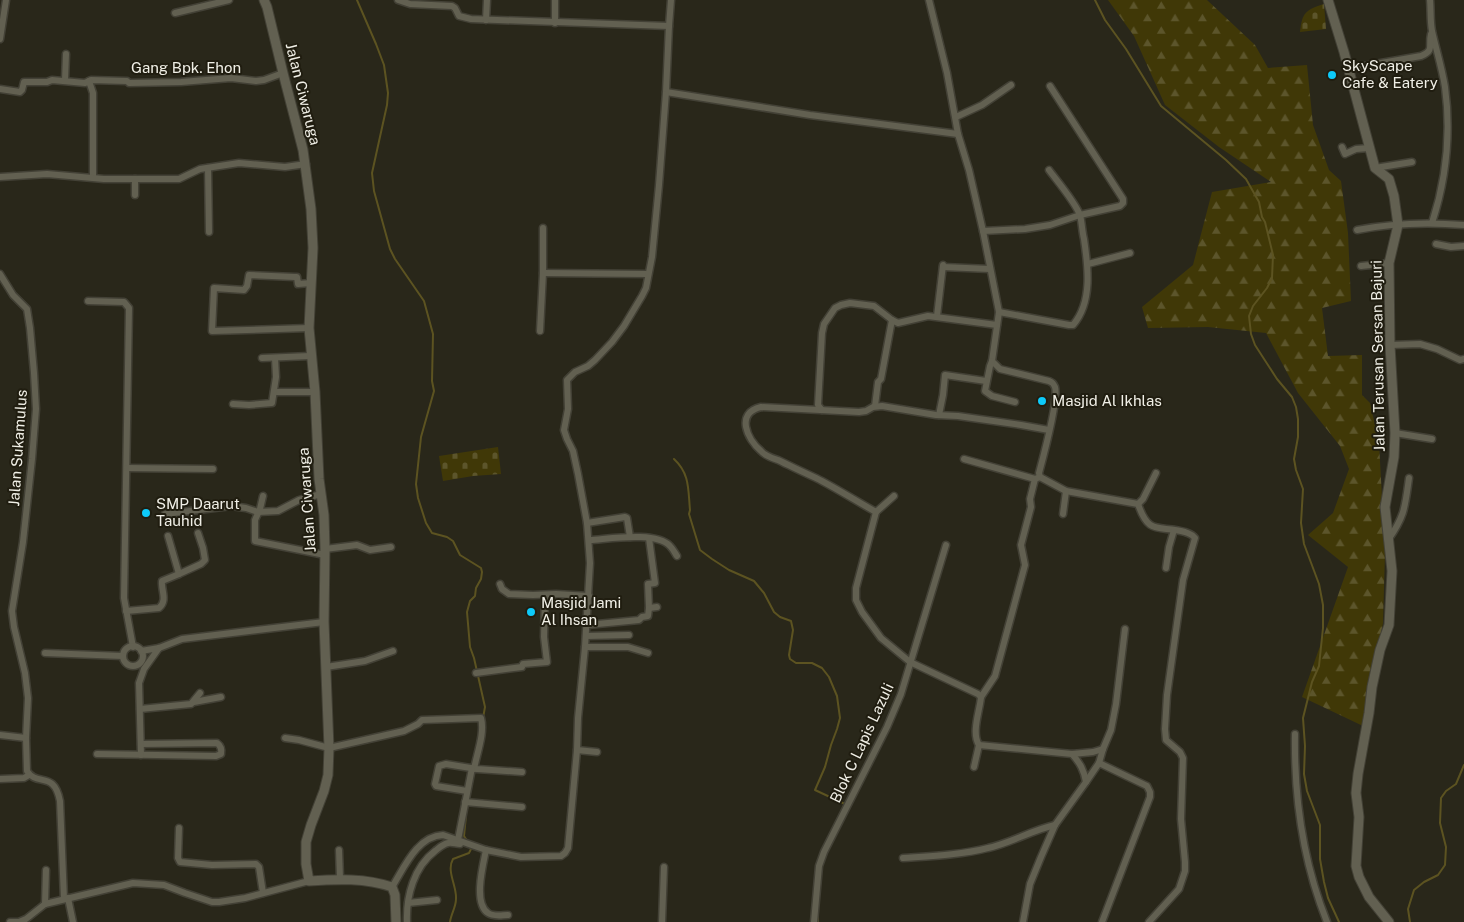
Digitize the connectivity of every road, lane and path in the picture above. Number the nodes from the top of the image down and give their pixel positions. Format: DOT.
graph roads {
  1 [pos="6,0"];
  2 [pos="229,0"];
  3 [pos="264,0"];
  4 [pos="398,0"];
  5 [pos="487,0"];
  6 [pos="555,0"];
  7 [pos="671,0"];
  8 [pos="929,0"];
  9 [pos="1328,0"];
  10 [pos="1430,0"];
  11 [pos="175,13"];
  12 [pos="486,20"];
  13 [pos="555,22"];
  14 [pos="669,26"];
  15 [pos="1432,31"];
  16 [pos="0,40"];
  17 [pos="66,54"];
  18 [pos="1348,69"];
  19 [pos="282,73"];
  20 [pos="65,80"];
  21 [pos="89,81"];
  22 [pos="1011,85"];
  23 [pos="1050,86"];
  24 [pos="0,89"];
  25 [pos="666,92"];
  26 [pos="956,117"];
  27 [pos="958,134"];
  28 [pos="1342,147"];
  29 [pos="1369,148"];
  30 [pos="1412,162"];
  31 [pos="306,164"];
  32 [pos="208,168"];
  33 [pos="1375,168"];
  34 [pos="1049,170"];
  35 [pos="0,177"];
  36 [pos="93,177"];
  37 [pos="135,179"];
  38 [pos="134,195"];
  39 [pos="1080,216"];
  40 [pos="1432,223"];
  41 [pos="1398,225"];
  42 [pos="1464,225"];
  43 [pos="543,228"];
  44 [pos="1357,230"];
  45 [pos="983,231"];
  46 [pos="209,232"];
  47 [pos="1436,244"];
  48 [pos="1464,246"];
  49 [pos="1130,253"];
  50 [pos="1388,263"];
  51 [pos="1088,264"];
  52 [pos="1361,266"];
  53 [pos="990,268"];
  54 [pos="544,273"];
  55 [pos="0,274"];
  56 [pos="648,274"];
  57 [pos="311,283"];
  58 [pos="88,301"];
  59 [pos="999,312"];
  60 [pos="937,316"];
  61 [pos="892,320"];
  62 [pos="997,324"];
  63 [pos="308,328"];
  64 [pos="540,331"];
  65 [pos="1390,345"];
  66 [pos="310,356"];
  67 [pos="262,358"];
  68 [pos="276,358"];
  69 [pos="1464,359"];
  70 [pos="992,361"];
  71 [pos="986,381"];
  72 [pos="274,392"];
  73 [pos="315,392"];
  74 [pos="1015,402"];
  75 [pos="233,404"];
  76 [pos="875,406"];
  77 [pos="822,410"];
  78 [pos="939,415"];
  79 [pos="1049,430"];
  80 [pos="1395,433"];
  81 [pos="1432,439"];
  82 [pos="964,459"];
  83 [pos="127,468"];
  84 [pos="213,469"];
  85 [pos="1156,473"];
  86 [pos="1037,478"];
  87 [pos="1408,478"];
  88 [pos="1066,491"];
  89 [pos="321,494"];
  90 [pos="262,496"];
  91 [pos="894,496"];
  92 [pos="1138,504"];
  93 [pos="258,512"];
  94 [pos="876,512"];
  95 [pos="165,514"];
  96 [pos="1063,514"];
  97 [pos="588,522"];
  98 [pos="1174,530"];
  99 [pos="198,533"];
  100 [pos="168,536"];
  101 [pos="630,537"];
  102 [pos="649,538"];
  103 [pos="590,540"];
  104 [pos="1388,540"];
  105 [pos="946,545"];
  106 [pos="391,546"];
  107 [pos="325,552"];
  108 [pos="677,556"];
  109 [pos="1166,568"];
  110 [pos="179,574"];
  111 [pos="500,584"];
  112 [pos="545,595"];
  113 [pos="589,596"];
  114 [pos="657,607"];
  115 [pos="649,608"];
  116 [pos="126,611"];
  117 [pos="324,622"];
  118 [pos="587,626"];
  119 [pos="1125,629"];
  120 [pos="629,635"];
  121 [pos="586,636"];
  122 [pos="133,647"];
  123 [pos="585,647"];
  124 [pos="159,648"];
  125 [pos="141,651"];
  126 [pos="394,651"];
  127 [pos="44,654"];
  128 [pos="648,654"];
  129 [pos="123,656"];
  130 [pos="910,662"];
  131 [pos="326,667"];
  132 [pos="476,673"];
  133 [pos="200,693"];
  134 [pos="221,697"];
  135 [pos="981,697"];
  136 [pos="194,702"];
  137 [pos="140,709"];
  138 [pos="1294,734"];
  139 [pos="0,735"];
  140 [pos="26,738"];
  141 [pos="285,738"];
  142 [pos="141,744"];
  143 [pos="979,745"];
  144 [pos="329,748"];
  145 [pos="1103,749"];
  146 [pos="577,750"];
  147 [pos="597,752"];
  148 [pos="97,754"];
  149 [pos="141,754"];
  150 [pos="1072,754"];
  151 [pos="1099,763"];
  152 [pos="974,767"];
  153 [pos="473,768"];
  154 [pos="522,772"];
  155 [pos="30,775"];
  156 [pos="0,779"];
  157 [pos="1086,782"];
  158 [pos="467,791"];
  159 [pos="465,802"];
  160 [pos="522,807"];
  161 [pos="1055,825"];
  162 [pos="179,828"];
  163 [pos="458,840"];
  164 [pos="466,843"];
  165 [pos="339,850"];
  166 [pos="486,850"];
  167 [pos="903,858"];
  168 [pos="664,867"];
  169 [pos="46,870"];
  170 [pos="340,878"];
  171 [pos="309,881"];
  172 [pos="392,887"];
  173 [pos="263,892"];
  174 [pos="66,899"];
  175 [pos="437,900"];
  176 [pos="408,903"];
  177 [pos="45,904"];
  178 [pos="508,915"];
  179 [pos="10,922"];
  180 [pos="73,922"];
  181 [pos="396,922"];
  182 [pos="407,922"];
  183 [pos="662,922"];
  184 [pos="814,922"];
  185 [pos="1023,922"];
  186 [pos="1102,922"];
  187 [pos="1149,922"];
  188 [pos="1327,922"];
  189 [pos="1389,922"];
  1 -- 16 [label="street"];
  2 -- 11 [label="street"];
  3 -- 19 [label="street, Jalan Ciwaruga"];
  4 -- 12 [label="street"];
  5 -- 12 [label="street"];
  6 -- 13 [label="street"];
  7 -- 14 [label="street"];
  8 -- 26 [label="street"];
  9 -- 18 [label="street, Jalan Terusan Sersan Bajuri"];
  10 -- 15 [label="street"];
  12 -- 13 [label="street"];
  13 -- 14 [label="street"];
  14 -- 25 [label="street"];
  15 -- 18 [label="street"];
  15 -- 40 [label="street"];
  17 -- 20 [label="street"];
  18 -- 29 [label="street, Jalan Terusan Sersan Bajuri"];
  19 -- 21 [label="street, Gang Bpk. Ehon"];
  19 -- 31 [label="street, Jalan Ciwaruga"];
  20 -- 21 [label="street, Gang Bpk. Ehon"];
  20 -- 24 [label="street, Gang Bpk. Ehon"];
  21 -- 36 [label="street"];
  22 -- 26 [label="street"];
  23 -- 39 [label="street"];
  25 -- 27 [label="street"];
  25 -- 56 [label="street"];
  26 -- 27 [label="street"];
  27 -- 45 [label="street"];
  28 -- 29 [label="street"];
  29 -- 33 [label="street, Jalan Terusan Sersan Bajuri"];
  30 -- 33 [label="street"];
  31 -- 32 [label="street"];
  31 -- 57 [label="street, Jalan Ciwaruga"];
  32 -- 37 [label="street"];
  32 -- 46 [label="street"];
  33 -- 41 [label="street, Jalan Terusan Sersan Bajuri"];
  34 -- 39 [label="street"];
  35 -- 36 [label="street"];
  36 -- 37 [label="street"];
  37 -- 38 [label="street"];
  39 -- 45 [label="street"];
  39 -- 51 [label="street"];
  40 -- 41 [label="street"];
  40 -- 42 [label="street"];
  41 -- 44 [label="street"];
  41 -- 50 [label="street, Jalan Terusan Sersan Bajuri"];
  43 -- 54 [label="street"];
  45 -- 53 [label="street"];
  47 -- 48 [label="street"];
  49 -- 51 [label="street"];
  50 -- 52 [label="street"];
  50 -- 65 [label="street, Jalan Terusan Sersan Bajuri"];
  51 -- 59 [label="street"];
  53 -- 59 [label="street"];
  53 -- 60 [label="street"];
  54 -- 56 [label="street"];
  54 -- 64 [label="street"];
  55 -- 140 [label="street, Jalan Sukamulus"];
  56 -- 97 [label="street"];
  57 -- 63 [label="street, Jalan Ciwaruga"];
  57 -- 63 [label="street"];
  58 -- 83 [label="street"];
  59 -- 62 [label="street"];
  60 -- 61 [label="street"];
  60 -- 62 [label="street"];
  61 -- 76 [label="street"];
  61 -- 77 [label="street"];
  62 -- 70 [label="street"];
  63 -- 66 [label="street, Jalan Ciwaruga"];
  65 -- 69 [label="street"];
  65 -- 80 [label="street, Jalan Terusan Sersan Bajuri"];
  66 -- 68 [label="street"];
  66 -- 73 [label="street, Jalan Ciwaruga"];
  67 -- 68 [label="street"];
  68 -- 72 [label="street"];
  70 -- 71 [label="street"];
  70 -- 79 [label="street"];
  71 -- 74 [label="street"];
  71 -- 78 [label="street"];
  72 -- 73 [label="street"];
  72 -- 75 [label="street"];
  73 -- 89 [label="street, Jalan Ciwaruga"];
  76 -- 77 [label="street"];
  76 -- 78 [label="street"];
  77 -- 94 [label="street"];
  78 -- 79 [label="street"];
  79 -- 86 [label="street"];
  80 -- 81 [label="street"];
  80 -- 104 [label="street, Jalan Terusan Sersan Bajuri"];
  82 -- 86 [label="street"];
  83 -- 84 [label="street"];
  83 -- 116 [label="street"];
  85 -- 92 [label="street"];
  86 -- 88 [label="street"];
  86 -- 135 [label="street"];
  87 -- 104 [label="street"];
  88 -- 92 [label="street"];
  88 -- 96 [label="street"];
  89 -- 93 [label="street"];
  89 -- 107 [label="street, Jalan Ciwaruga"];
  90 -- 93 [label="street"];
  91 -- 94 [label="street"];
  92 -- 98 [label="street"];
  93 -- 95 [label="street"];
  93 -- 107 [label="street"];
  94 -- 130 [label="street"];
  97 -- 101 [label="street"];
  97 -- 103 [label="street"];
  98 -- 109 [label="street"];
  98 -- 187 [label="street"];
  99 -- 110 [label="street"];
  100 -- 110 [label="street"];
  101 -- 102 [label="street"];
  101 -- 103 [label="street"];
  102 -- 108 [label="street"];
  102 -- 115 [label="street"];
  103 -- 113 [label="street"];
  104 -- 189 [label="street, Jalan Terusan Sersan Bajuri"];
  105 -- 130 [label="street, Blok C Lapis Lazuli"];
  106 -- 107 [label="street"];
  107 -- 117 [label="street, Jalan Ciwaruga"];
  110 -- 116 [label="street"];
  111 -- 112 [label="street"];
  112 -- 113 [label="street"];
  112 -- 132 [label="street"];
  113 -- 118 [label="street"];
  114 -- 115 [label="street"];
  115 -- 118 [label="street"];
  116 -- 122 [label="street"];
  117 -- 124 [label="street"];
  117 -- 131 [label="street, Jalan Ciwaruga"];
  118 -- 121 [label="street"];
  119 -- 145 [label="street"];
  120 -- 121 [label="street"];
  121 -- 123 [label="street"];
  122 -- 125 [label="street"];
  122 -- 129 [label="street"];
  123 -- 128 [label="street"];
  123 -- 146 [label="street"];
  124 -- 125 [label="street"];
  124 -- 137 [label="street"];
  125 -- 129 [label="street"];
  126 -- 131 [label="street"];
  127 -- 129 [label="street"];
  130 -- 135 [label="street"];
  130 -- 184 [label="street, Blok C Lapis Lazuli"];
  131 -- 144 [label="street, Jalan Ciwaruga"];
  133 -- 136 [label="street"];
  134 -- 136 [label="street"];
  135 -- 143 [label="street"];
  136 -- 137 [label="street"];
  137 -- 142 [label="street"];
  138 -- 188 [label="street"];
  139 -- 140 [label="street"];
  140 -- 155 [label="street, Jalan Sukamulus"];
  141 -- 144 [label="street"];
  142 -- 149 [label="street"];
  142 -- 149 [label="street"];
  143 -- 150 [label="street"];
  143 -- 152 [label="street"];
  144 -- 153 [label="street"];
  144 -- 171 [label="street, Jalan Ciwaruga"];
  145 -- 150 [label="street"];
  145 -- 151 [label="street"];
  146 -- 147 [label="street"];
  146 -- 166 [label="street"];
  148 -- 149 [label="street"];
  150 -- 157 [label="street"];
  151 -- 157 [label="street"];
  151 -- 186 [label="street"];
  153 -- 154 [label="street"];
  153 -- 158 [label="street"];
  153 -- 158 [label="street"];
  155 -- 156 [label="street"];
  155 -- 174 [label="street"];
  157 -- 161 [label="street"];
  158 -- 159 [label="street"];
  159 -- 160 [label="street"];
  159 -- 163 [label="street"];
  161 -- 167 [label="street"];
  161 -- 185 [label="street"];
  162 -- 173 [label="street"];
  163 -- 164 [label="street"];
  163 -- 172 [label="street"];
  164 -- 166 [label="street"];
  164 -- 176 [label="street"];
  165 -- 170 [label="street"];
  166 -- 178 [label="street"];
  168 -- 183 [label="street"];
  169 -- 177 [label="street"];
  170 -- 171 [label="street"];
  170 -- 172 [label="street"];
  171 -- 173 [label="street"];
  172 -- 181 [label="street"];
  173 -- 174 [label="street"];
  174 -- 177 [label="street"];
  174 -- 180 [label="street"];
  175 -- 176 [label="street"];
  176 -- 182 [label="street"];
  177 -- 179 [label="street"];
}
